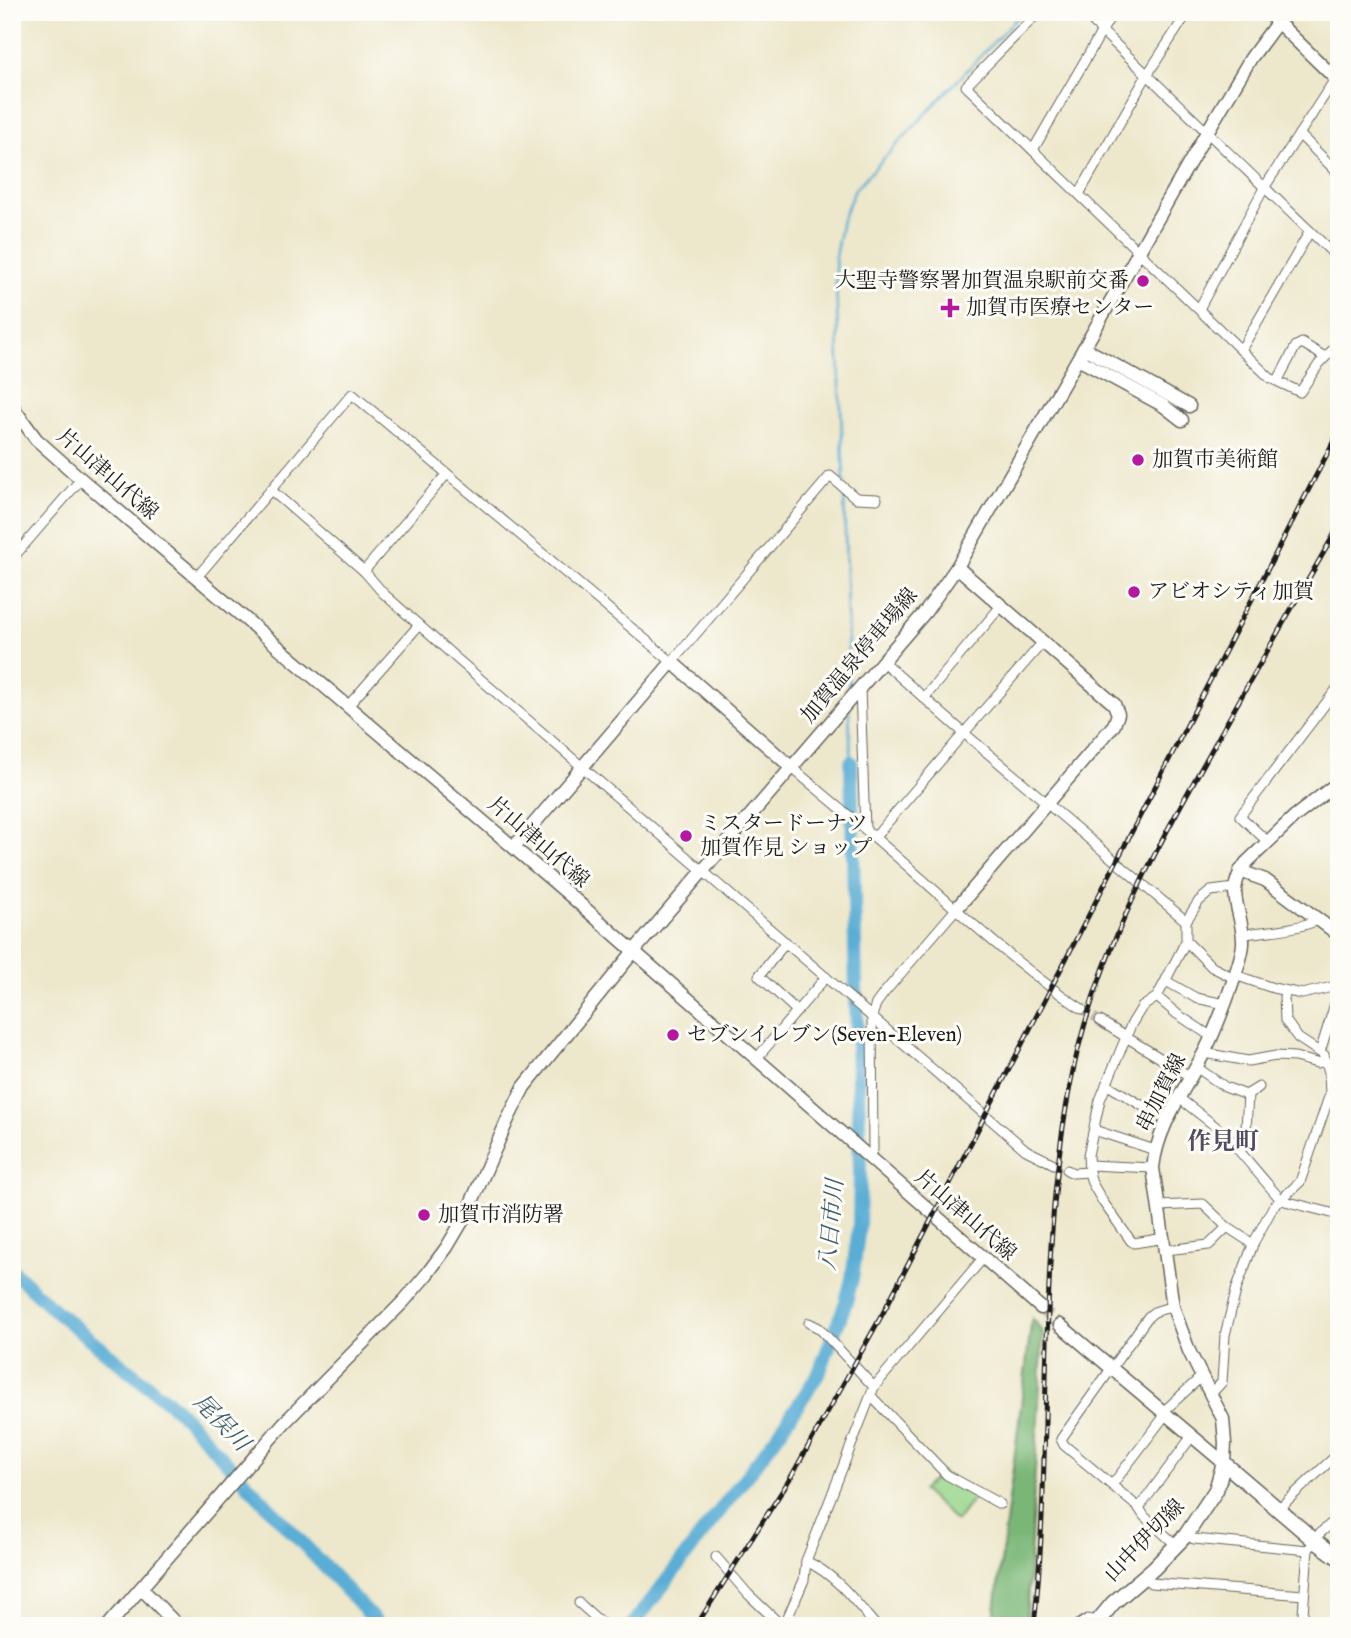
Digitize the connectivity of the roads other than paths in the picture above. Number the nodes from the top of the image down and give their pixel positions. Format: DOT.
graph roads {
  1 [pos="1039,12"];
  2 [pos="1082,12"];
  3 [pos="1113,12"];
  4 [pos="1188,12"];
  5 [pos="1267,12"];
  6 [pos="1281,17"];
  7 [pos="1101,30"];
  8 [pos="1147,75"];
  9 [pos="1337,77"];
  10 [pos="1207,132"];
  11 [pos="1299,134"];
  12 [pos="1033,150"];
  13 [pos="1339,174"];
  14 [pos="1264,188"];
  15 [pos="1079,194"];
  16 [pos="1310,231"];
  17 [pos="1138,252"];
  18 [pos="1339,259"];
  19 [pos="1199,309"];
  20 [pos="1339,343"];
  21 [pos="1241,350"];
  22 [pos="1081,354"];
  23 [pos="1325,357"];
  24 [pos="1278,380"];
  25 [pos="12,406"];
  26 [pos="1189,406"];
  27 [pos="1182,420"];
  28 [pos="446,475"];
  29 [pos="81,478"];
  30 [pos="271,490"];
  31 [pos="877,499"];
  32 [pos="12,559"];
  33 [pos="957,567"];
  34 [pos="364,571"];
  35 [pos="197,577"];
  36 [pos="1001,606"];
  37 [pos="419,625"];
  38 [pos="1043,642"];
  39 [pos="882,661"];
  40 [pos="672,662"];
  41 [pos="1339,685"];
  42 [pos="858,689"];
  43 [pos="924,698"];
  44 [pos="348,706"];
  45 [pos="964,733"];
  46 [pos="583,766"];
  47 [pos="791,767"];
  48 [pos="1339,782"];
  49 [pos="1048,803"];
  50 [pos="863,828"];
  51 [pos="875,837"];
  52 [pos="1268,842"];
  53 [pos="514,848"];
  54 [pos="703,870"];
  55 [pos="1240,871"];
  56 [pos="1235,888"];
  57 [pos="956,909"];
  58 [pos="1318,920"];
  59 [pos="1186,921"];
  60 [pos="1243,934"];
  61 [pos="1339,935"];
  62 [pos="1186,940"];
  63 [pos="786,942"];
  64 [pos="634,951"];
  65 [pos="1234,976"];
  66 [pos="826,977"];
  67 [pos="1166,981"];
  68 [pos="1286,991"];
  69 [pos="1157,998"];
  70 [pos="1225,1004"];
  71 [pos="1082,1009"];
  72 [pos="797,1011"];
  73 [pos="870,1014"];
  74 [pos="1100,1021"];
  75 [pos="1124,1037"];
  76 [pos="1212,1037"];
  77 [pos="1320,1052"];
  78 [pos="1204,1053"];
  79 [pos="757,1058"];
  80 [pos="1327,1061"];
  81 [pos="1194,1072"];
  82 [pos="1106,1084"];
  83 [pos="1259,1087"];
  84 [pos="1248,1094"];
  85 [pos="1179,1098"];
  86 [pos="1168,1121"];
  87 [pos="1094,1129"];
  88 [pos="1234,1143"];
  89 [pos="1155,1150"];
  90 [pos="871,1154"];
  91 [pos="1054,1164"];
  92 [pos="1153,1168"];
  93 [pos="1089,1169"];
  94 [pos="1067,1170"];
  95 [pos="1281,1200"];
  96 [pos="1159,1206"];
  97 [pos="1339,1215"];
  98 [pos="1227,1227"];
  99 [pos="1166,1244"];
  100 [pos="1253,1244"];
  101 [pos="984,1257"];
  102 [pos="1173,1306"];
  103 [pos="1041,1308"];
  104 [pos="809,1323"];
  105 [pos="1060,1325"];
  106 [pos="1111,1369"];
  107 [pos="1202,1376"];
  108 [pos="872,1392"];
  109 [pos="1211,1394"];
  110 [pos="1165,1413"];
  111 [pos="1192,1436"];
  112 [pos="1339,1453"];
  113 [pos="1224,1463"];
  114 [pos="1112,1485"];
  115 [pos="1000,1504"];
  116 [pos="1139,1508"];
  117 [pos="1278,1509"];
  118 [pos="1339,1517"];
  119 [pos="1181,1540"];
  120 [pos="1311,1545"];
  121 [pos="716,1557"];
  122 [pos="1339,1558"];
  123 [pos="806,1561"];
  124 [pos="1144,1577"];
  125 [pos="142,1589"];
  126 [pos="1304,1595"];
  127 [pos="579,1603"];
  128 [pos="1095,1623"];
  129 [pos="108,1626"];
  130 [pos="178,1626"];
  131 [pos="605,1626"];
  132 [pos="783,1626"];
  133 [pos="876,1626"];
  134 [pos="1077,1626"];
  135 [pos="1117,1626"];
  136 [pos="1302,1626"];
  1 -- 12 [label="street"];
  2 -- 7 [label="street"];
  3 -- 7 [label="street"];
  4 -- 8 [label="street"];
  5 -- 6 [label="main road"];
  6 -- 9 [label="main road"];
  6 -- 10 [label="main road, 加賀温泉停車場線"];
  7 -- 8 [label="street"];
  7 -- 12 [label="street"];
  8 -- 10 [label="street"];
  8 -- 15 [label="street"];
  9 -- 11 [label="street"];
  10 -- 14 [label="street"];
  10 -- 17 [label="main road, 加賀温泉停車場線"];
  11 -- 13 [label="street"];
  11 -- 14 [label="street"];
  12 -- 15 [label="street"];
  14 -- 16 [label="street"];
  14 -- 19 [label="street"];
  15 -- 17 [label="street"];
  16 -- 18 [label="street"];
  16 -- 21 [label="street"];
  17 -- 19 [label="street"];
  17 -- 22 [label="main road, 加賀温泉停車場線"];
  19 -- 21 [label="street"];
  20 -- 23 [label="street"];
  21 -- 24 [label="street"];
  22 -- 26 [label="main road"];
  22 -- 27 [label="main road"];
  22 -- 33 [label="main road, 加賀温泉停車場線"];
  23 -- 24 [label="street"];
  23 -- 24 [label="street"];
  25 -- 29 [label="main road, 片山津山代線"];
  28 -- 30 [label="street"];
  28 -- 34 [label="street"];
  28 -- 40 [label="street"];
  29 -- 32 [label="street"];
  29 -- 35 [label="main road, 片山津山代線"];
  30 -- 34 [label="street"];
  30 -- 35 [label="street"];
  31 -- 40 [label="street"];
  33 -- 36 [label="main road"];
  33 -- 39 [label="main road, 加賀温泉停車場線"];
  34 -- 37 [label="street"];
  35 -- 44 [label="main road, 片山津山代線"];
  36 -- 38 [label="main road"];
  36 -- 43 [label="street"];
  37 -- 44 [label="street"];
  37 -- 46 [label="street"];
  38 -- 45 [label="street"];
  38 -- 49 [label="main road"];
  39 -- 42 [label="main road, 加賀温泉停車場線"];
  39 -- 43 [label="street"];
  40 -- 46 [label="main road"];
  40 -- 47 [label="main road"];
  41 -- 52 [label="street"];
  42 -- 47 [label="main road, 加賀温泉停車場線"];
  42 -- 50 [label="street"];
  43 -- 45 [label="street"];
  44 -- 53 [label="main road, 片山津山代線"];
  45 -- 49 [label="street"];
  45 -- 51 [label="street"];
  46 -- 53 [label="main road"];
  46 -- 54 [label="street"];
  47 -- 50 [label="street"];
  47 -- 54 [label="main road, 加賀温泉停車場線"];
  48 -- 52 [label="main road, 串加賀線"];
  49 -- 57 [label="main road"];
  49 -- 59 [label="street"];
  50 -- 51 [label="street"];
  51 -- 57 [label="street"];
  52 -- 55 [label="main road, 串加賀線"];
  53 -- 64 [label="main road, 片山津山代線"];
  54 -- 63 [label="street"];
  54 -- 64 [label="main road, 加賀温泉停車場線"];
  55 -- 56 [label="main road, 串加賀線"];
  55 -- 58 [label="main road"];
  56 -- 59 [label="street"];
  56 -- 60 [label="main road, 串加賀線"];
  57 -- 71 [label="street"];
  57 -- 73 [label="street"];
  58 -- 60 [label="street"];
  58 -- 61 [label="main road"];
  59 -- 62 [label="street"];
  60 -- 65 [label="main road, 串加賀線"];
  62 -- 65 [label="street"];
  62 -- 67 [label="street"];
  63 -- 66 [label="street"];
  63 -- 72 [label="street"];
  64 -- 79 [label="main road, 片山津山代線"];
  64 -- 125 [label="main road, 加賀温泉停車場線"];
  65 -- 68 [label="street"];
  65 -- 70 [label="main road, 串加賀線"];
  66 -- 72 [label="street"];
  66 -- 73 [label="street"];
  67 -- 69 [label="street"];
  67 -- 70 [label="street"];
  68 -- 77 [label="street"];
  68 -- 77 [label="street"];
  69 -- 75 [label="street"];
  69 -- 76 [label="street"];
  70 -- 76 [label="main road, 串加賀線"];
  72 -- 79 [label="street"];
  73 -- 90 [label="street"];
  73 -- 91 [label="street"];
  74 -- 75 [label="street"];
  75 -- 81 [label="street"];
  75 -- 82 [label="street"];
  76 -- 78 [label="main road, 串加賀線"];
  77 -- 80 [label="street"];
  78 -- 80 [label="street"];
  78 -- 81 [label="main road, 串加賀線"];
  79 -- 90 [label="main road, 片山津山代線"];
  80 -- 95 [label="street"];
  81 -- 84 [label="street"];
  81 -- 85 [label="main road, 串加賀線"];
  82 -- 86 [label="street"];
  82 -- 87 [label="street"];
  83 -- 84 [label="street"];
  84 -- 88 [label="street"];
  85 -- 86 [label="main road, 串加賀線"];
  85 -- 88 [label="street"];
  86 -- 89 [label="main road, 串加賀線"];
  87 -- 89 [label="street"];
  87 -- 93 [label="street"];
  88 -- 95 [label="street"];
  89 -- 92 [label="main road, 串加賀線"];
  90 -- 101 [label="main road, 片山津山代線"];
  92 -- 93 [label="street"];
  92 -- 96 [label="main road, 串加賀線"];
  93 -- 94 [label="street"];
  93 -- 99 [label="street"];
  95 -- 97 [label="street"];
  95 -- 100 [label="street"];
  96 -- 98 [label="street"];
  96 -- 99 [label="main road, 串加賀線"];
  98 -- 99 [label="street"];
  98 -- 100 [label="street"];
  99 -- 102 [label="main road, 串加賀線"];
  100 -- 109 [label="street"];
  101 -- 103 [label="main road, 片山津山代線"];
  101 -- 108 [label="street"];
  102 -- 106 [label="street"];
  102 -- 107 [label="main road, 串加賀線"];
  104 -- 108 [label="street"];
  105 -- 106 [label="main road"];
  106 -- 110 [label="main road"];
  106 -- 114 [label="street"];
  107 -- 109 [label="main road, 串加賀線"];
  107 -- 110 [label="street"];
  108 -- 115 [label="street"];
  108 -- 123 [label="street"];
  109 -- 113 [label="main road, 串加賀線"];
  110 -- 111 [label="main road"];
  110 -- 114 [label="street"];
  111 -- 113 [label="main road"];
  111 -- 116 [label="street"];
  112 -- 117 [label="street"];
  113 -- 117 [label="main road"];
  113 -- 119 [label="main road, 山中伊切線"];
  114 -- 116 [label="street"];
  116 -- 119 [label="street"];
  117 -- 120 [label="main road"];
  118 -- 120 [label="street"];
  119 -- 120 [label="street"];
  119 -- 124 [label="main road, 山中伊切線"];
  120 -- 122 [label="main road"];
  120 -- 126 [label="street"];
  121 -- 132 [label="street"];
  123 -- 132 [label="street"];
  123 -- 133 [label="street"];
  124 -- 126 [label="street"];
  124 -- 128 [label="main road, 山中伊切線"];
  125 -- 129 [label="main road, 加賀温泉停車場線"];
  125 -- 130 [label="main road"];
  126 -- 136 [label="street"];
  127 -- 131 [label="street"];
  128 -- 134 [label="street"];
  128 -- 135 [label="street"];
}
